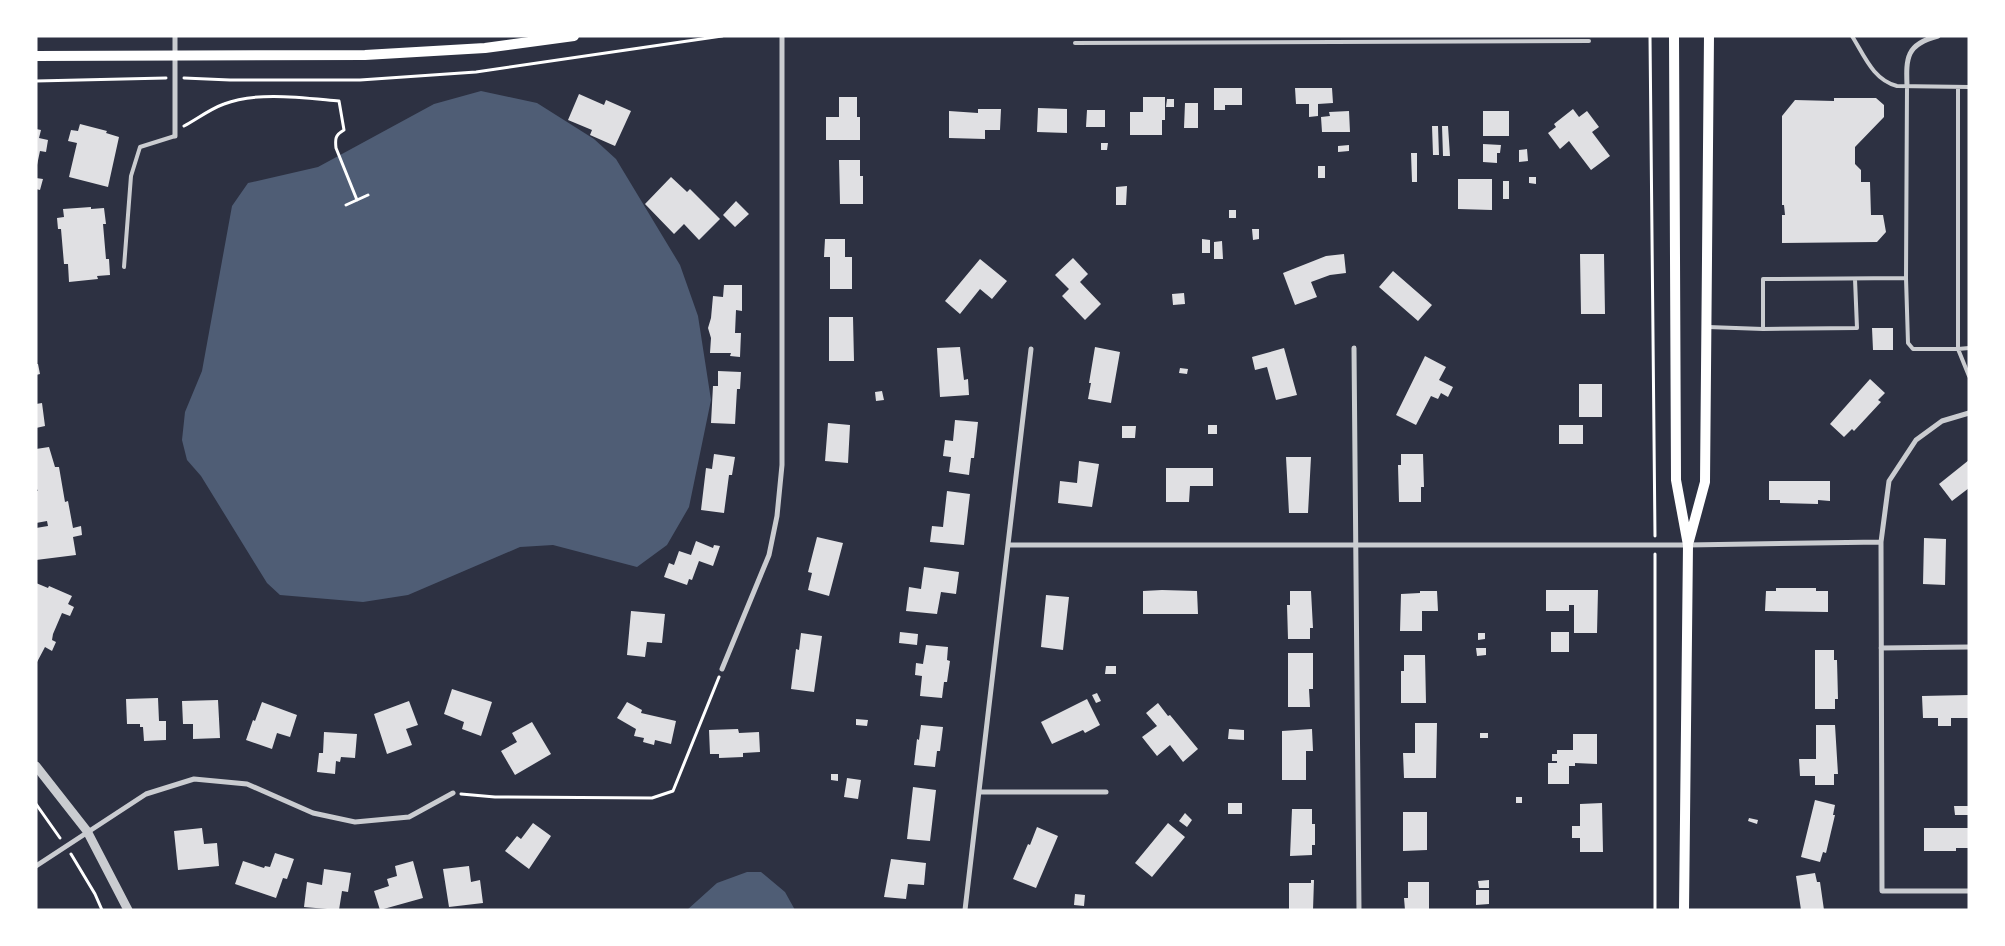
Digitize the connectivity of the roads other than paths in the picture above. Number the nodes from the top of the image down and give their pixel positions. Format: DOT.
graph roads {
  1 [pos="574,36"];
  2 [pos="782,36"];
  3 [pos="1325,36"];
  4 [pos="1674,36"];
  5 [pos="1709,36"];
  6 [pos="1852,36"];
  7 [pos="1938,36"];
  8 [pos="175,37"];
  9 [pos="1589,41"];
  10 [pos="1325,42"];
  11 [pos="1075,43"];
  12 [pos="175,55"];
  13 [pos="36,56"];
  14 [pos="1907,86"];
  15 [pos="1958,87"];
  16 [pos="1969,87"];
  17 [pos="175,133"];
  18 [pos="124,267"];
  19 [pos="1906,278"];
  20 [pos="1855,279"];
  21 [pos="1706,327"];
  22 [pos="1764,329"];
  23 [pos="1354,348"];
  24 [pos="1969,348"];
  25 [pos="1031,349"];
  26 [pos="1958,349"];
  27 [pos="1969,376"];
  28 [pos="1969,413"];
  29 [pos="1881,542"];
  30 [pos="1356,544"];
  31 [pos="1008,545"];
  32 [pos="1688,545"];
  33 [pos="1969,647"];
  34 [pos="1881,648"];
  35 [pos="722,669"];
  36 [pos="36,766"];
  37 [pos="979,792"];
  38 [pos="1106,792"];
  39 [pos="453,793"];
  40 [pos="87,831"];
  41 [pos="36,866"];
  42 [pos="1969,891"];
  43 [pos="128,910"];
  44 [pos="965,910"];
  45 [pos="1359,910"];
  46 [pos="1684,910"];
  1 -- 12 [label="main road"];
  2 -- 35 [label="street"];
  3 -- 10 [label="lane"];
  4 -- 32 [label="main road"];
  5 -- 21 [label="main road"];
  6 -- 14 [label="lane"];
  7 -- 14 [label="street"];
  8 -- 12 [label="street"];
  9 -- 10 [label="lane"];
  10 -- 11 [label="lane"];
  12 -- 13 [label="main road"];
  12 -- 17 [label="street"];
  14 -- 15 [label="lane"];
  14 -- 19 [label="lane"];
  15 -- 16 [label="lane"];
  15 -- 26 [label="lane"];
  17 -- 18 [label="lane"];
  19 -- 20 [label="lane"];
  19 -- 26 [label="lane"];
  20 -- 22 [label="lane"];
  20 -- 22 [label="lane"];
  21 -- 22 [label="lane"];
  21 -- 32 [label="main road"];
  23 -- 30 [label="street"];
  24 -- 26 [label="lane"];
  25 -- 31 [label="street"];
  26 -- 27 [label="lane"];
  28 -- 29 [label="street"];
  29 -- 32 [label="street"];
  29 -- 34 [label="street"];
  30 -- 31 [label="street"];
  30 -- 32 [label="street"];
  30 -- 45 [label="street"];
  31 -- 37 [label="street"];
  32 -- 46 [label="main road"];
  33 -- 34 [label="street"];
  34 -- 42 [label="street"];
  36 -- 40 [label="street"];
  37 -- 38 [label="street"];
  37 -- 44 [label="street"];
  39 -- 40 [label="street"];
  40 -- 41 [label="street"];
  40 -- 43 [label="street"];
}
